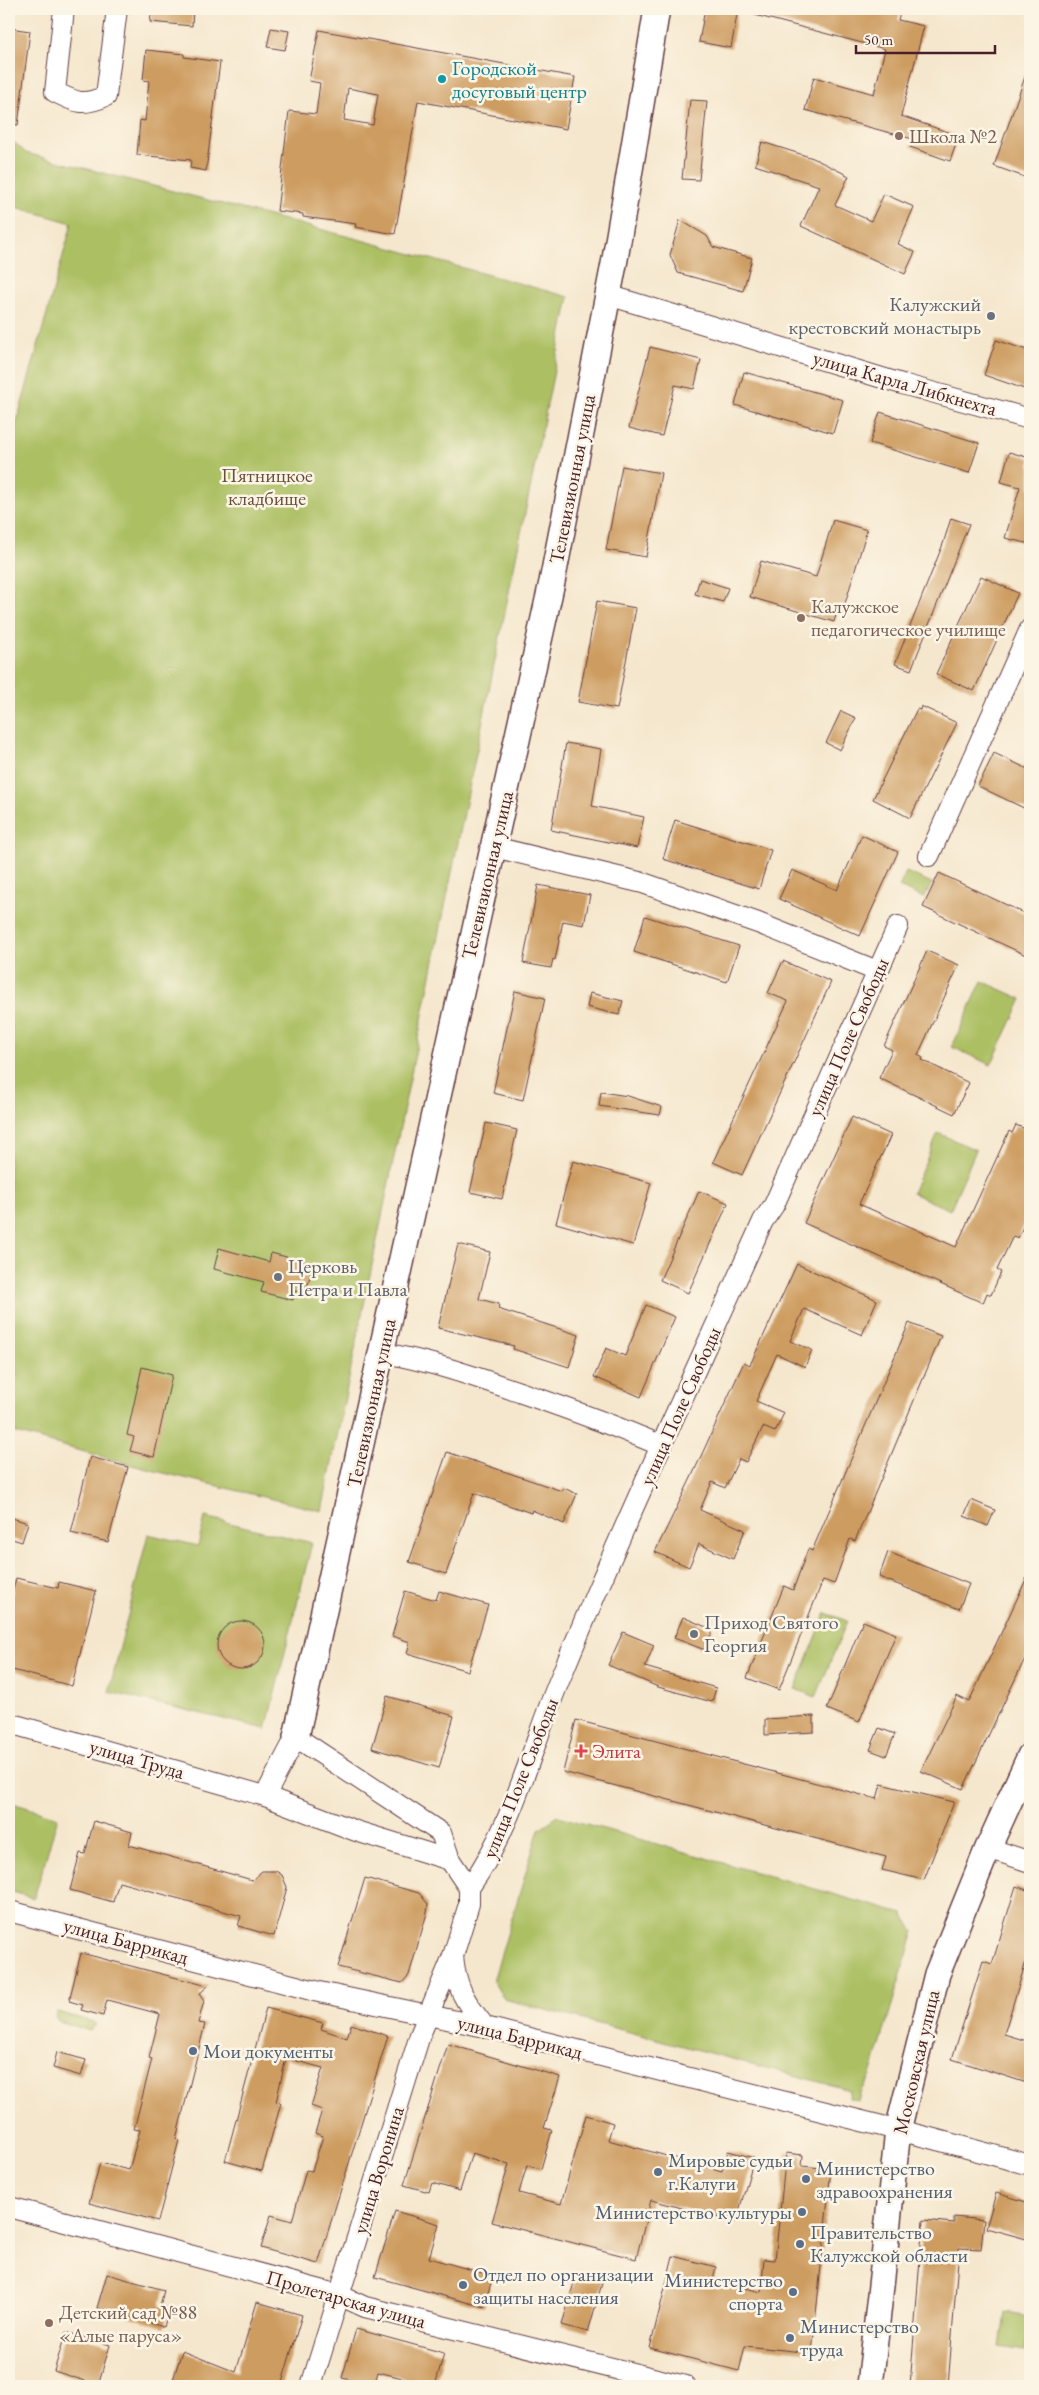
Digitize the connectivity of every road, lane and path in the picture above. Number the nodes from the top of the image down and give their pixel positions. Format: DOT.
graph roads {
  1 [pos="64,9"];
  2 [pos="117,9"];
  3 [pos="657,9"];
  4 [pos="608,295"];
  5 [pos="1030,418"];
  6 [pos="1030,629"];
  7 [pos="494,846"];
  8 [pos="929,856"];
  9 [pos="898,926"];
  10 [pos="877,971"];
  11 [pos="383,1353"];
  12 [pos="662,1446"];
  13 [pos="9,1723"];
  14 [pos="296,1738"];
  15 [pos="1030,1756"];
  16 [pos="265,1796"];
  17 [pos="988,1848"];
  18 [pos="1030,1862"];
  19 [pos="460,1874"];
  20 [pos="9,1911"];
  21 [pos="453,1956"];
  22 [pos="427,2015"];
  23 [pos="484,2027"];
  24 [pos="898,2130"];
  25 [pos="1030,2165"];
  26 [pos="9,2208"];
  27 [pos="339,2295"];
  28 [pos="311,2386"];
  29 [pos="685,2386"];
  30 [pos="870,2386"];
  1 -- 2 [label="street"];
  3 -- 4 [label="main road, Телевизионная улица"];
  4 -- 5 [label="street, улица Карла Либкнехта"];
  4 -- 7 [label="main road, Телевизионная улица"];
  6 -- 8 [label="street"];
  7 -- 10 [label="street"];
  7 -- 11 [label="main road, Телевизионная улица"];
  9 -- 10 [label="street, улица Поле Свободы"];
  10 -- 12 [label="street, улица Поле Свободы"];
  11 -- 12 [label="street"];
  11 -- 14 [label="main road, Телевизионная улица"];
  12 -- 19 [label="street, улица Поле Свободы"];
  13 -- 16 [label="street, улица Труда"];
  14 -- 16 [label="street"];
  14 -- 19 [label="street"];
  15 -- 17 [label="main road, Московская улица"];
  16 -- 19 [label="street, улица Труда"];
  17 -- 18 [label="street"];
  17 -- 24 [label="main road, Московская улица"];
  19 -- 21 [label="street"];
  20 -- 22 [label="street, улица Баррикад"];
  21 -- 22 [label="street, улица Воронина"];
  21 -- 23 [label="street"];
  22 -- 23 [label="street, улица Баррикад"];
  22 -- 27 [label="street, улица Воронина"];
  23 -- 24 [label="street, улица Баррикад"];
  24 -- 25 [label="street, улица Баррикад"];
  24 -- 30 [label="main road, Московская улица"];
  26 -- 27 [label="street, Пролетарская улица"];
  27 -- 28 [label="street, улица Воронина"];
  27 -- 29 [label="street, Пролетарская улица"];
}
